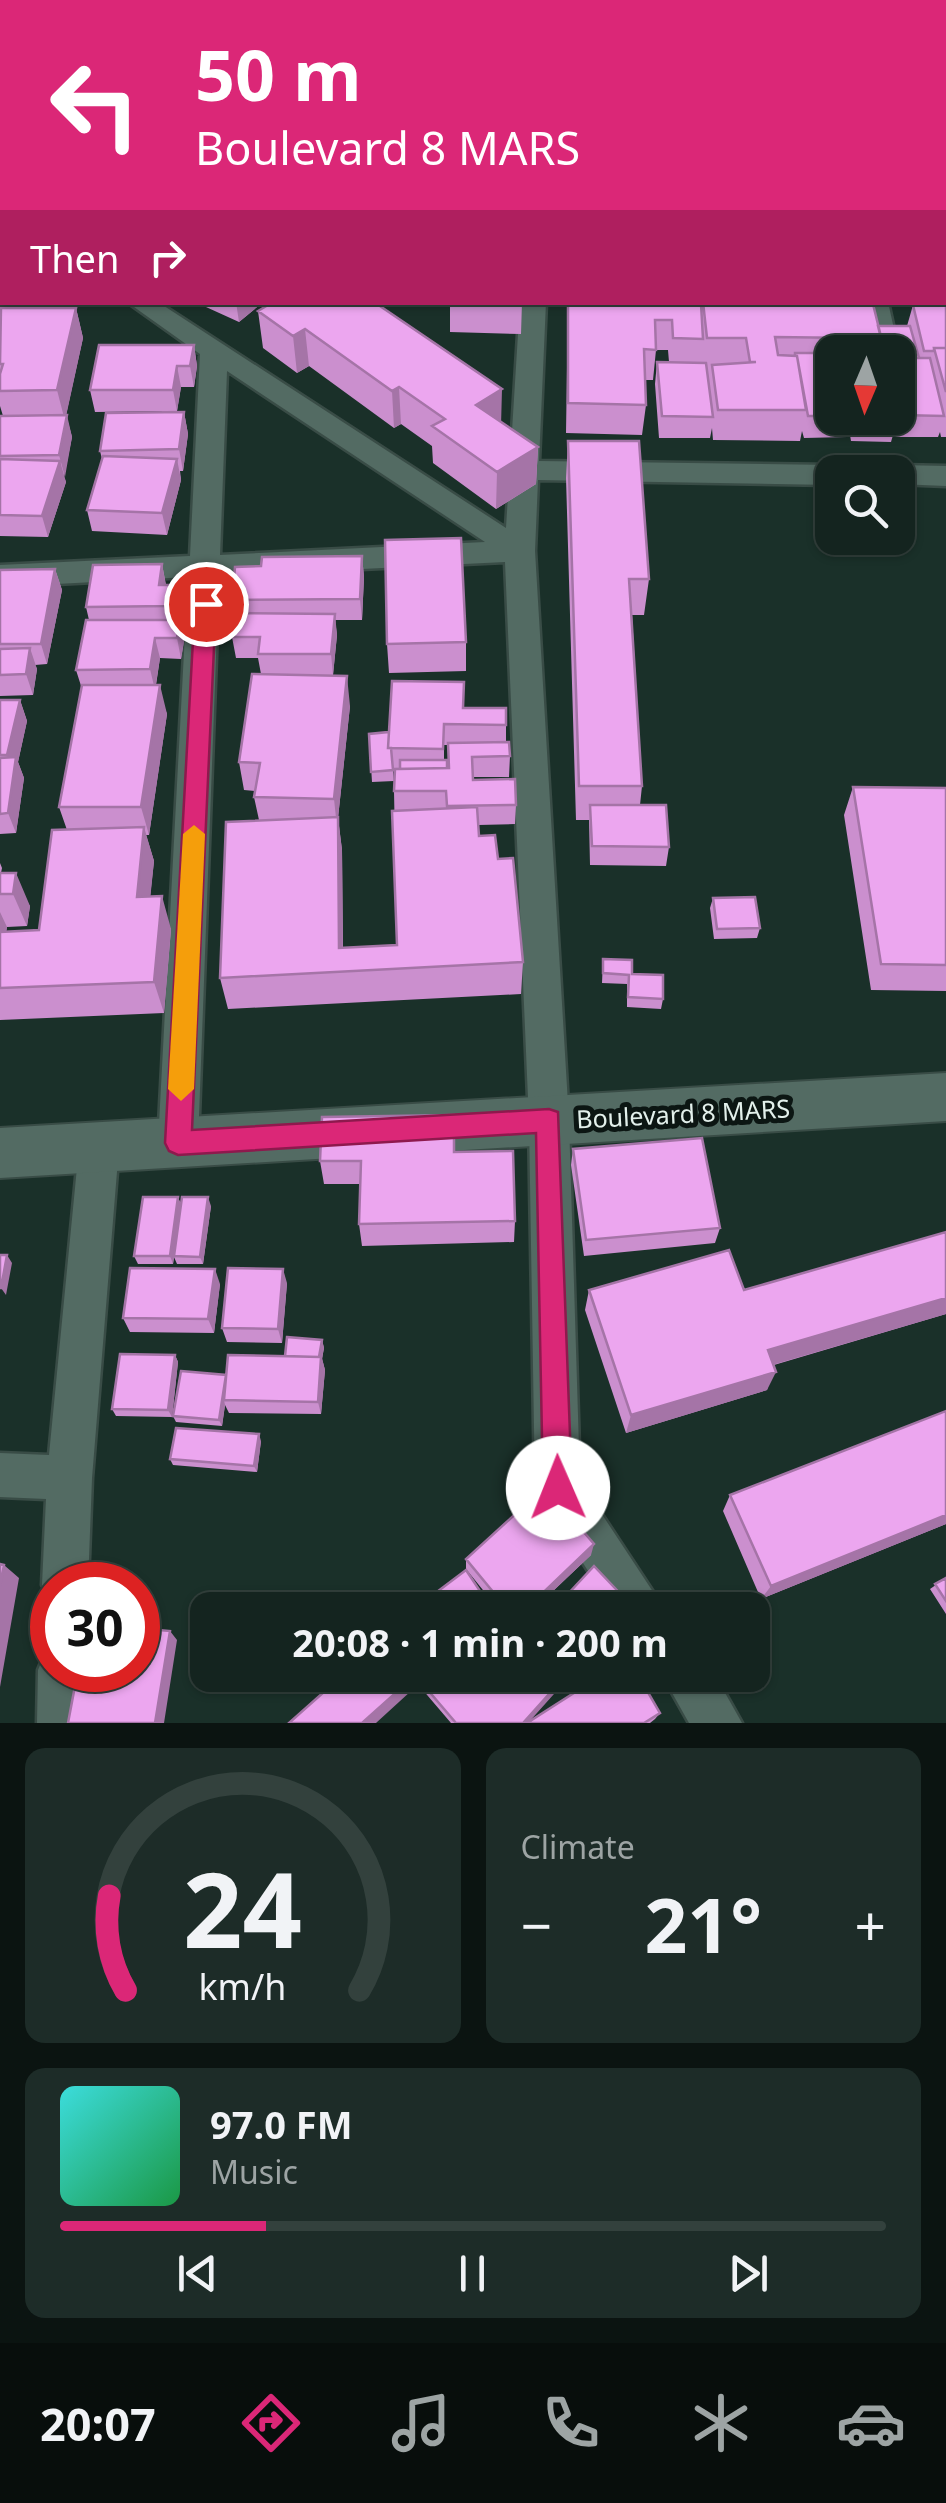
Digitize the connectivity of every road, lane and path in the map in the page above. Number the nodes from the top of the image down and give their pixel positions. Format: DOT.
graph roads {
  1 [pos="145,305"];
  2 [pos="539,319"];
  3 [pos="873,320"];
  4 [pos="914,330"];
  5 [pos="214,350"];
  6 [pos="494,397"];
  7 [pos="525,417"];
  8 [pos="523,470"];
  9 [pos="815,474"];
  10 [pos="915,476"];
  11 [pos="946,476"];
  12 [pos="520,552"];
  13 [pos="208,566"];
  14 [pos="0,576"];
  15 [pos="946,1097"];
  16 [pos="549,1120"];
  17 [pos="178,1143"];
  18 [pos="100,1147"];
  19 [pos="0,1153"];
  20 [pos="0,1475"];
  21 [pos="69,1478"];
  22 [pos="66,1562"];
  23 [pos="625,1592"];
  24 [pos="62,1692"];
  25 [pos="697,1692"];
  26 [pos="61,1723"];
  27 [pos="718,1723"];
  1 -- 5 [label="street"];
  2 -- 7 [label="street"];
  3 -- 4 [label="street"];
  5 -- 12 [label="street"];
  5 -- 13 [label="street"];
  6 -- 7 [label="street"];
  7 -- 8 [label="street"];
  8 -- 9 [label="street"];
  8 -- 12 [label="street"];
  10 -- 11 [label="street"];
  12 -- 13 [label="street"];
  12 -- 16 [label="street"];
  13 -- 14 [label="street"];
  13 -- 17 [label="street"];
  15 -- 16 [label="main road, Boulevard 8 MARS"];
  16 -- 17 [label="main road, Boulevard 8 MARS"];
  16 -- 23 [label="street"];
  17 -- 18 [label="main road, Boulevard 8 MARS"];
  18 -- 19 [label="main road, Boulevard 8 MARS"];
  18 -- 21 [label="street"];
  20 -- 21 [label="street"];
  21 -- 22 [label="street"];
  24 -- 26 [label="street"];
  25 -- 27 [label="street"];
}
